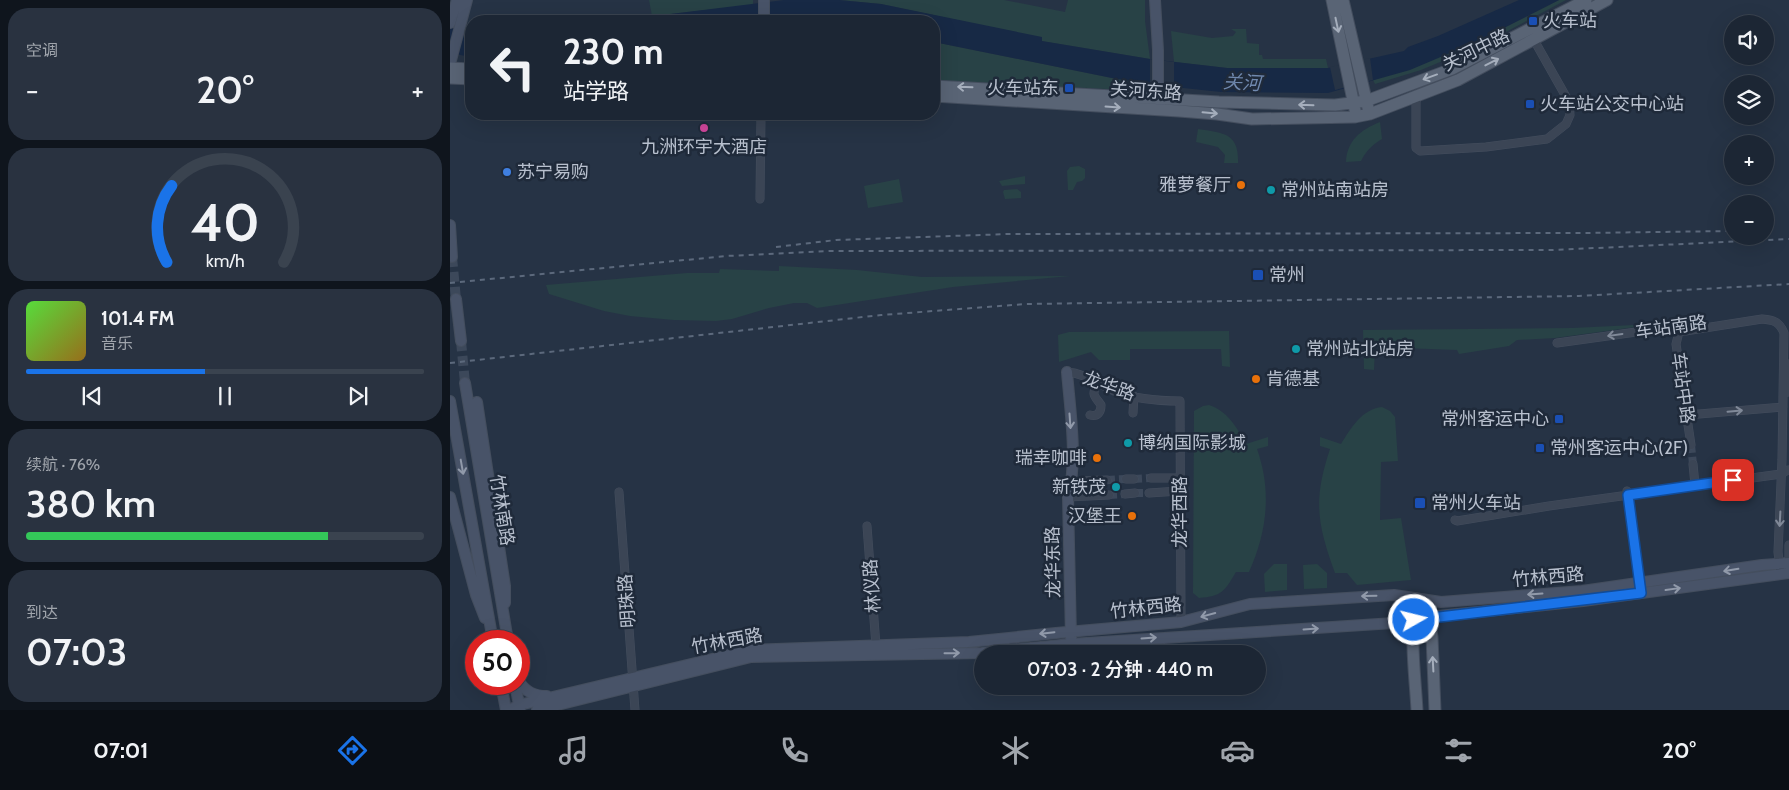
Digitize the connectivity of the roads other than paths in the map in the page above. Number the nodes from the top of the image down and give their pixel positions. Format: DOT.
graph roads {
  1 [pos="457,0"];
  2 [pos="467,0"];
  3 [pos="759,0"];
  4 [pos="764,0"];
  5 [pos="1155,0"];
  6 [pos="1162,0"];
  7 [pos="1332,0"];
  8 [pos="1343,0"];
  9 [pos="1586,0"];
  10 [pos="1607,0"];
  11 [pos="759,15"];
  12 [pos="764,15"];
  13 [pos="455,19"];
  14 [pos="1534,40"];
  15 [pos="1348,49"];
  16 [pos="1161,51"];
  17 [pos="451,63"];
  18 [pos="465,67"];
  19 [pos="450,78"];
  20 [pos="465,79"];
  21 [pos="940,86"];
  22 [pos="1357,89"];
  23 [pos="940,96"];
  24 [pos="1416,96"];
  25 [pos="1161,97"];
  26 [pos="1366,101"];
  27 [pos="1354,103"];
  28 [pos="1370,114"];
  29 [pos="1355,117"];
  30 [pos="756,120"];
  31 [pos="761,120"];
  32 [pos="450,225"];
  33 [pos="452,257"];
  34 [pos="456,299"];
  35 [pos="1782,323"];
  36 [pos="1679,332"];
  37 [pos="1789,334"];
  38 [pos="460,341"];
  39 [pos="1557,343"];
  40 [pos="1789,364"];
  41 [pos="1067,372"];
  42 [pos="1097,382"];
  43 [pos="465,383"];
  44 [pos="1134,396"];
  45 [pos="1180,401"];
  46 [pos="450,402"];
  47 [pos="477,402"];
  48 [pos="1783,407"];
  49 [pos="1133,413"];
  50 [pos="1090,415"];
  51 [pos="1687,416"];
  52 [pos="1691,445"];
  53 [pos="1693,464"];
  54 [pos="1785,472"];
  55 [pos="1151,478"];
  56 [pos="1179,478"];
  57 [pos="1107,480"];
  58 [pos="1072,481"];
  59 [pos="1695,483"];
  60 [pos="1179,491"];
  61 [pos="619,492"];
  62 [pos="1135,493"];
  63 [pos="1149,493"];
  64 [pos="1627,493"];
  65 [pos="1109,494"];
  66 [pos="1125,494"];
  67 [pos="450,497"];
  68 [pos="1072,497"];
  69 [pos="1519,509"];
  70 [pos="867,526"];
  71 [pos="1789,545"];
  72 [pos="1786,568"];
  73 [pos="1641,588"];
  74 [pos="1417,599"];
  75 [pos="1414,617"];
  76 [pos="1429,617"];
  77 [pos="1181,622"];
  78 [pos="505,629"];
  79 [pos="489,630"];
  80 [pos="491,630"];
  81 [pos="1073,631"];
  82 [pos="1073,644"];
  83 [pos="876,646"];
  84 [pos="633,682"];
  85 [pos="530,692"];
  86 [pos="503,695"];
  87 [pos="516,695"];
  88 [pos="554,697"];
  89 [pos="517,708"];
  90 [pos="506,710"];
  91 [pos="540,710"];
  92 [pos="635,710"];
  93 [pos="1417,710"];
  94 [pos="1435,710"];
  1 -- 13 [label="main road"];
  2 -- 13 [label="main road"];
  3 -- 11 [label="main road"];
  4 -- 12 [label="main road"];
  5 -- 16 [label="main road"];
  6 -- 16 [label="main road"];
  7 -- 15 [label="main road, one-way"];
  8 -- 15 [label="main road"];
  9 -- 26 [label="main road, 关河中路, one-way"];
  10 -- 14 [label="main road, 关河中路"];
  13 -- 17 [label="main road"];
  24 -- 14 [label="main road, 关河中路, one-way"];
  14 -- 24 [label="street"];
  15 -- 22 [label="main road"];
  16 -- 25 [label="main road"];
  17 -- 18 [label="main road"];
  19 -- 20 [label="main road"];
  25 -- 21 [label="main road, 关河东路, one-way"];
  22 -- 26 [label="main road"];
  22 -- 27 [label="main road"];
  23 -- 25 [label="main road, 关河东路, one-way"];
  24 -- 28 [label="main road, 关河中路"];
  27 -- 25 [label="main road, 关河东路, one-way"];
  25 -- 29 [label="main road, 关河东路, one-way"];
  26 -- 27 [label="main road, 关河中路"];
  26 -- 28 [label="main road"];
  27 -- 29 [label="main road"];
  28 -- 29 [label="main road, 关河中路"];
  30 -- 31 [label="street"];
  32 -- 33 [label="main road"];
  34 -- 38 [label="main road"];
  35 -- 36 [label="street, 车站南路"];
  35 -- 37 [label="street"];
  35 -- 39 [label="street, 车站南路, one-way"];
  35 -- 48 [label="street"];
  36 -- 51 [label="street, 车站中路"];
  40 -- 54 [label="street"];
  41 -- 42 [label="street, 龙华路"];
  41 -- 58 [label="main road, 龙华东路, one-way"];
  42 -- 44 [label="street, 龙华路"];
  42 -- 50 [label="street"];
  43 -- 78 [label="main road, 竹林南路"];
  44 -- 45 [label="street, 龙华路"];
  44 -- 49 [label="street"];
  45 -- 56 [label="street, 龙华西路"];
  46 -- 80 [label="main road, 竹林南路, one-way"];
  47 -- 78 [label="main road"];
  51 -- 48 [label="street, one-way"];
  48 -- 54 [label="street"];
  51 -- 52 [label="street, 车站中路"];
  53 -- 59 [label="street"];
  54 -- 59 [label="street"];
  54 -- 72 [label="street, one-way"];
  55 -- 56 [label="street"];
  56 -- 60 [label="street, 龙华西路"];
  57 -- 58 [label="street"];
  58 -- 68 [label="main road, 龙华东路"];
  59 -- 64 [label="street"];
  60 -- 63 [label="street"];
  60 -- 77 [label="street, 龙华西路"];
  61 -- 84 [label="street, 明珠路"];
  62 -- 66 [label="street"];
  64 -- 69 [label="street"];
  64 -- 73 [label="street"];
  65 -- 68 [label="street"];
  67 -- 79 [label="main road"];
  68 -- 81 [label="main road, 龙华东路"];
  69 -- 69 [label="street"];
  70 -- 83 [label="street, 林仪路"];
  71 -- 72 [label="street"];
  72 -- 73 [label="main road, 竹林西路"];
  73 -- 74 [label="main road, 竹林西路, one-way"];
  73 -- 76 [label="main road, 竹林西路"];
  74 -- 75 [label="main road"];
  74 -- 76 [label="main road"];
  74 -- 77 [label="main road, 竹林西路, one-way"];
  75 -- 76 [label="main road, 竹林西路"];
  82 -- 75 [label="main road, 竹林西路, one-way"];
  75 -- 93 [label="main road"];
  94 -- 76 [label="main road, one-way"];
  77 -- 81 [label="main road, 竹林西路"];
  81 -- 82 [label="main road, 龙华东路"];
  81 -- 83 [label="main road, 竹林西路, one-way"];
  84 -- 82 [label="main road, 竹林西路, one-way"];
  83 -- 84 [label="main road, 竹林西路"];
  84 -- 88 [label="main road, 竹林西路"];
  84 -- 91 [label="main road, 竹林西路"];
  84 -- 92 [label="street, 明珠路"];
  85 -- 88 [label="main road"];
  86 -- 90 [label="main road"];
  87 -- 89 [label="main road"];
  88 -- 89 [label="main road, 竹林西路"];
}
